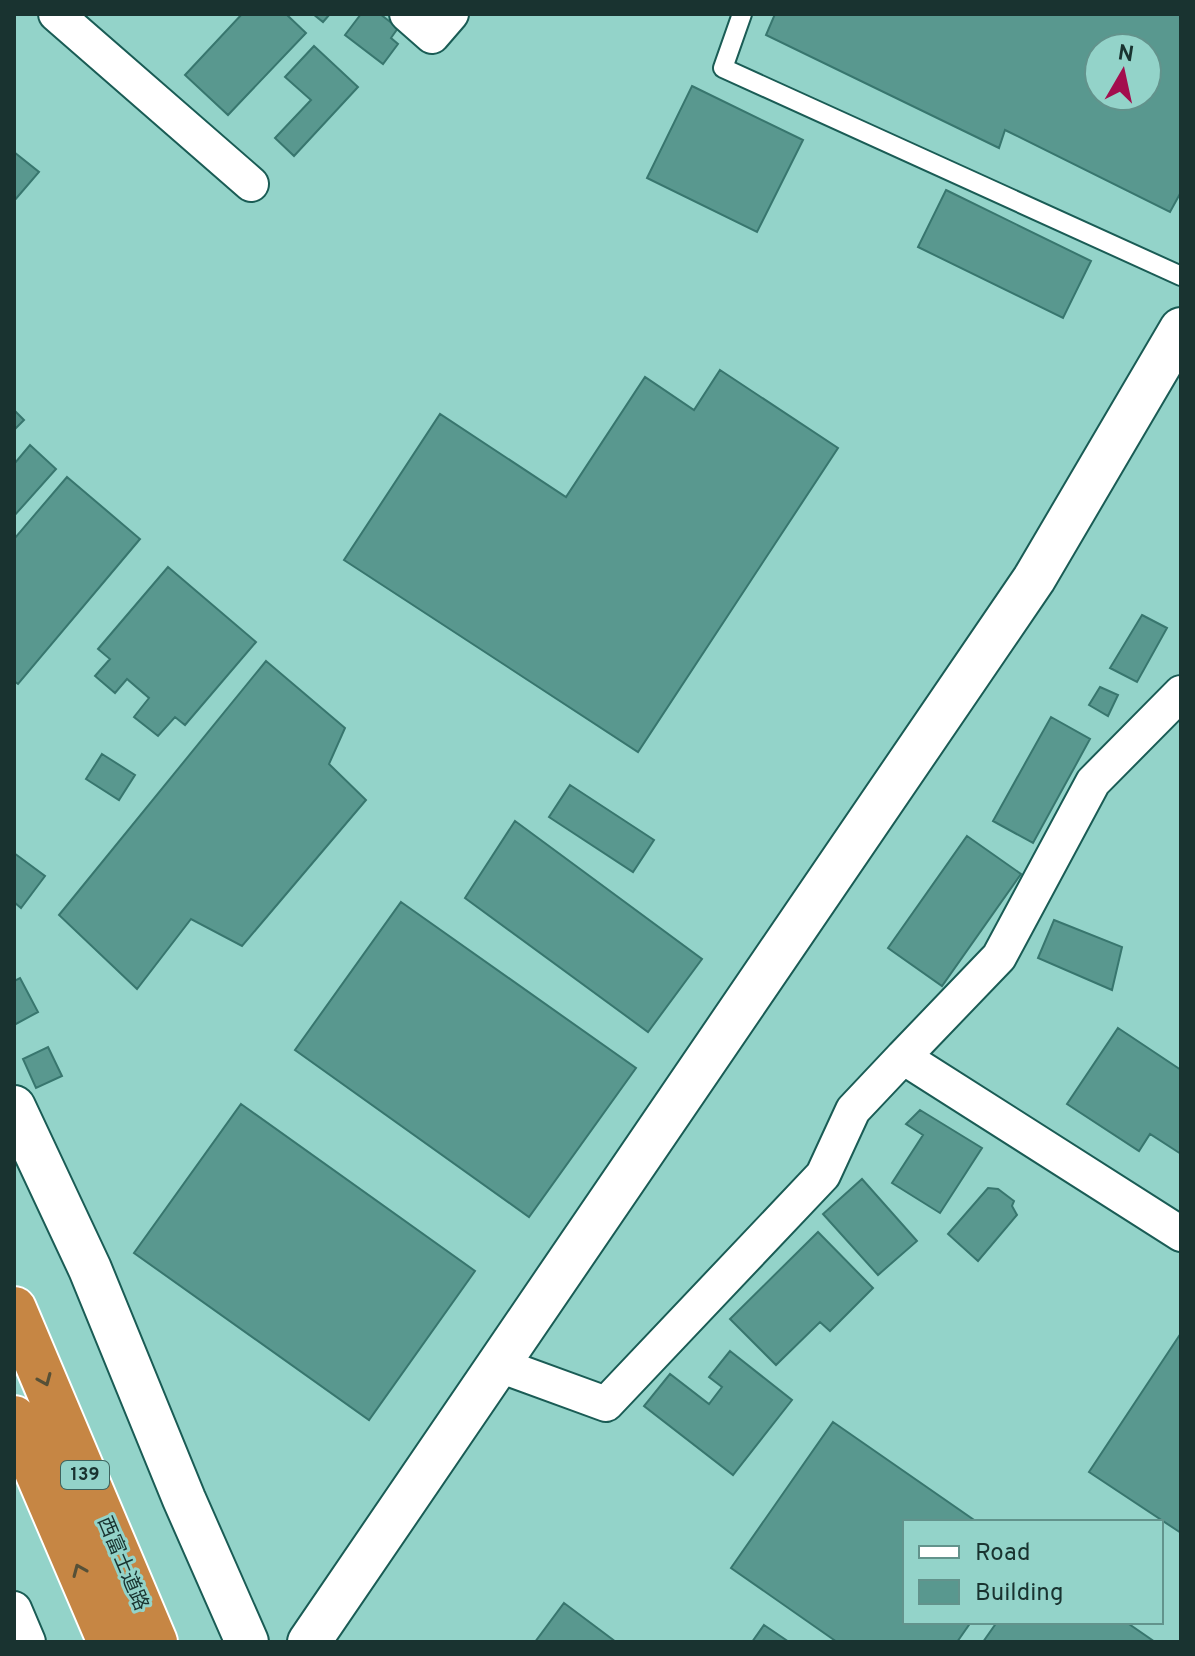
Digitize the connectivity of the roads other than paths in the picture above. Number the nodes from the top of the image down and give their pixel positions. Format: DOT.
graph roads {
  1 [pos="56,14"];
  2 [pos="407,14"];
  3 [pos="451,14"];
  4 [pos="742,14"];
  5 [pos="251,184"];
  6 [pos="1176,273"];
  7 [pos="1181,329"];
  8 [pos="1181,693"];
  9 [pos="903,1057"];
  10 [pos="14,1107"];
  11 [pos="1181,1234"];
  12 [pos="14,1309"];
  13 [pos="499,1365"];
  14 [pos="14,1418"];
  15 [pos="14,1609"];
  16 [pos="28,1642"];
  17 [pos="110,1642"];
  18 [pos="155,1642"];
  19 [pos="247,1642"];
  20 [pos="309,1642"];
  1 -- 5 [label="street"];
  2 -- 3 [label="street"];
  4 -- 6 [label="lane"];
  7 -- 13 [label="street"];
  8 -- 9 [label="street"];
  9 -- 11 [label="street"];
  9 -- 13 [label="street"];
  10 -- 19 [label="street"];
  12 -- 18 [label="highway, 西富士道路 / 139, one-way"];
  13 -- 20 [label="street"];
  17 -- 14 [label="highway, 西富士道路 / 139, one-way"];
  15 -- 16 [label="street"];
}
